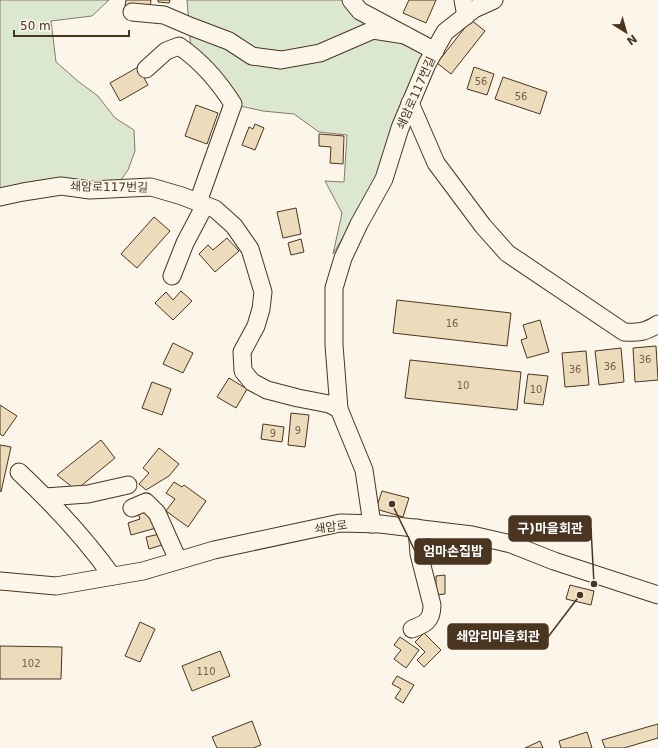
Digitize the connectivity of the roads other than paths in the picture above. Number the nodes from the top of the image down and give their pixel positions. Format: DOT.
graph roads {
  1 [pos="351,0"];
  2 [pos="494,0"];
  3 [pos="464,8"];
  4 [pos="132,12"];
  5 [pos="190,26"];
  6 [pos="405,35"];
  7 [pos="181,48"];
  8 [pos="435,51"];
  9 [pos="146,69"];
  10 [pos="410,103"];
  11 [pos="0,197"];
  12 [pos="201,203"];
  13 [pos="172,276"];
  14 [pos="658,324"];
  15 [pos="339,409"];
  16 [pos="19,472"];
  17 [pos="128,485"];
  18 [pos="45,497"];
  19 [pos="132,508"];
  20 [pos="372,524"];
  21 [pos="417,528"];
  22 [pos="178,560"];
  23 [pos="112,576"];
  24 [pos="0,582"];
  25 [pos="658,595"];
  26 [pos="412,629"];
  1 -- 6 [label="street, 쇄암로117번길"];
  2 -- 3 [label="street, 쇄암로117번길"];
  3 -- 8 [label="street, 쇄암로117번길"];
  4 -- 5 [label="street, 쇄암로117번길"];
  5 -- 6 [label="street, 쇄암로117번길"];
  5 -- 7 [label="street"];
  6 -- 8 [label="street, 쇄암로117번길"];
  7 -- 9 [label="street"];
  7 -- 12 [label="street"];
  8 -- 10 [label="street, 쇄암로117번길"];
  10 -- 14 [label="street"];
  10 -- 15 [label="street, 쇄암로117번길"];
  11 -- 12 [label="street, 쇄암로117번길"];
  12 -- 13 [label="street"];
  12 -- 15 [label="street, 쇄암로117번길"];
  15 -- 20 [label="street, 쇄암로117번길"];
  16 -- 18 [label="street"];
  17 -- 18 [label="street"];
  18 -- 23 [label="street"];
  19 -- 22 [label="street"];
  20 -- 21 [label="street, 쇄암로"];
  20 -- 22 [label="street, 쇄암로"];
  21 -- 25 [label="street, 쇄암로"];
  21 -- 26 [label="street"];
  22 -- 23 [label="street, 쇄암로"];
  23 -- 24 [label="street, 쇄암로"];
}
